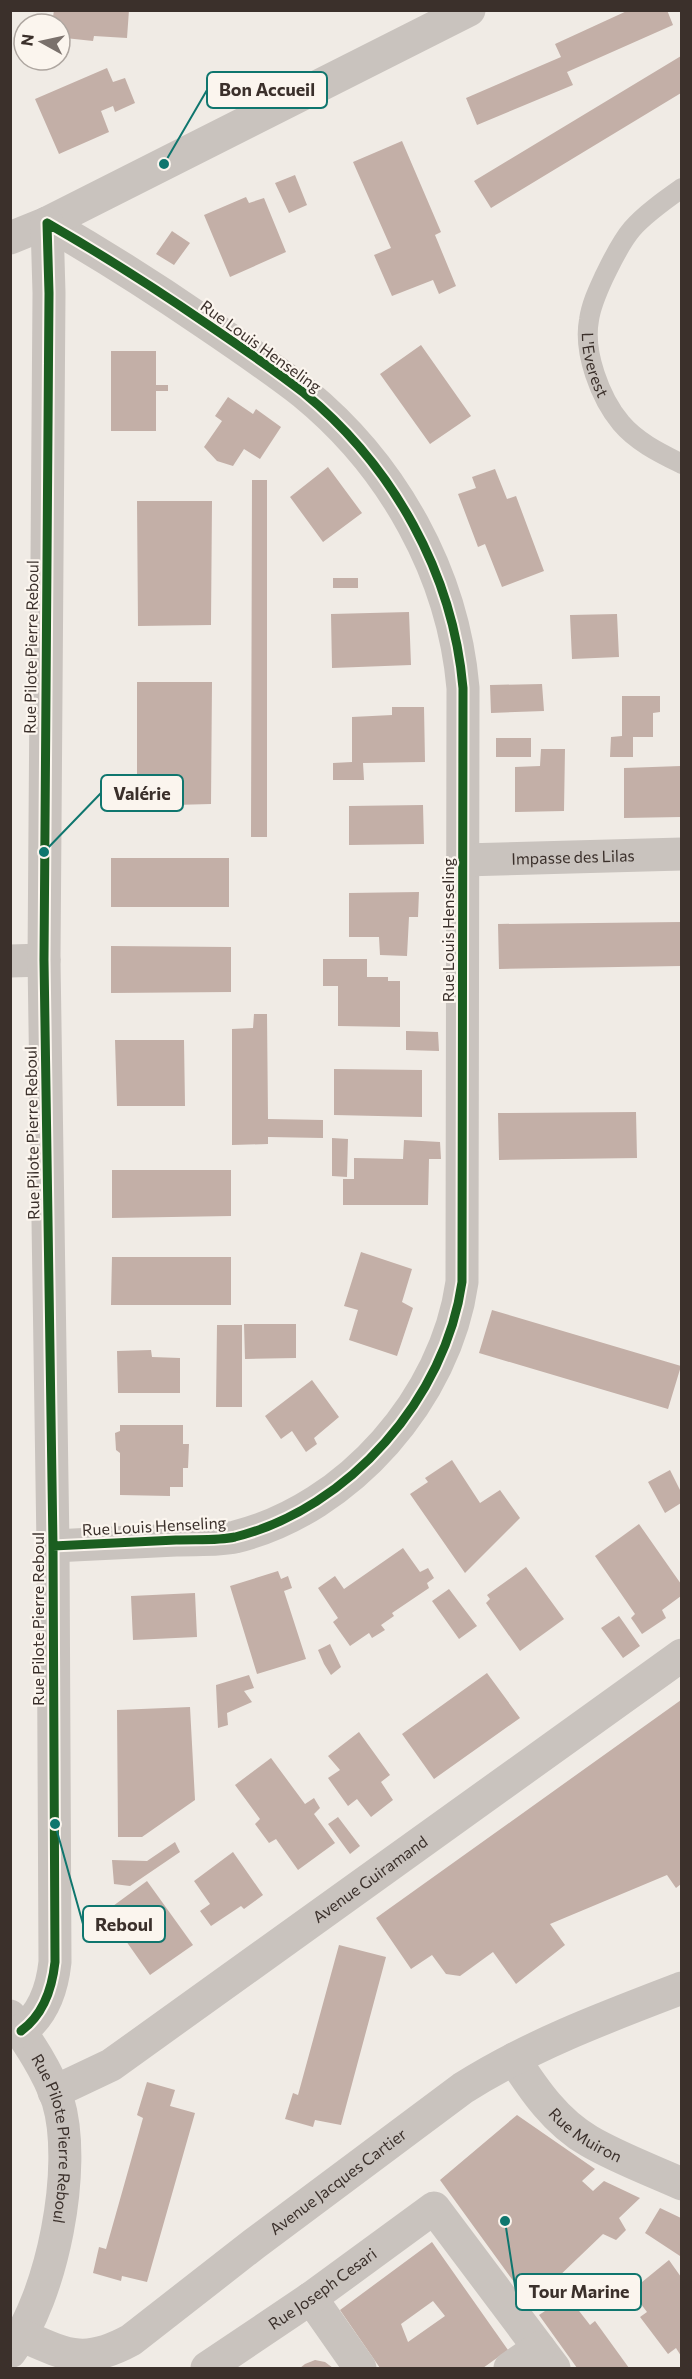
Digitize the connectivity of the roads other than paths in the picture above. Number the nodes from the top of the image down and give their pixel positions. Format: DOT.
graph roads {
  1 [pos="469,10"];
  2 [pos="681,188"];
  3 [pos="47,223"];
  4 [pos="10,238"];
  5 [pos="681,464"];
  6 [pos="681,854"];
  7 [pos="463,860"];
  8 [pos="44,960"];
  9 [pos="10,961"];
  10 [pos="53,1546"];
  11 [pos="681,1655"];
  12 [pos="681,1988"];
  13 [pos="16,2024"];
  14 [pos="514,2059"];
  15 [pos="54,2091"];
  16 [pos="681,2184"];
  17 [pos="311,2298"];
  18 [pos="17,2344"];
  19 [pos="547,2358"];
  20 [pos="207,2368"];
  21 [pos="360,2368"];
  22 [pos="510,2368"];
  1 -- 3 [label="street"];
  2 -- 5 [label="lane, L'Everest"];
  3 -- 4 [label="street"];
  3 -- 7 [label="street, Rue Louis Henseling"];
  3 -- 8 [label="street, Rue Pilote Pierre Reboul"];
  6 -- 7 [label="street, Impasse des Lilas"];
  7 -- 10 [label="street, Rue Louis Henseling"];
  8 -- 9 [label="street"];
  8 -- 10 [label="street, Rue Pilote Pierre Reboul"];
  10 -- 13 [label="street, Rue Pilote Pierre Reboul"];
  11 -- 15 [label="street, Avenue Guiramand"];
  12 -- 14 [label="street, Avenue Jacques Cartier"];
  13 -- 15 [label="street, Rue Pilote Pierre Reboul"];
  14 -- 16 [label="street, Rue Muiron"];
  14 -- 18 [label="street, Avenue Jacques Cartier"];
  15 -- 18 [label="street, Rue Pilote Pierre Reboul"];
  17 -- 19 [label="street, Rue Joseph Cesari"];
  17 -- 20 [label="street, Rue Joseph Cesari"];
  17 -- 21 [label="street"];
  19 -- 22 [label="street"];
}
